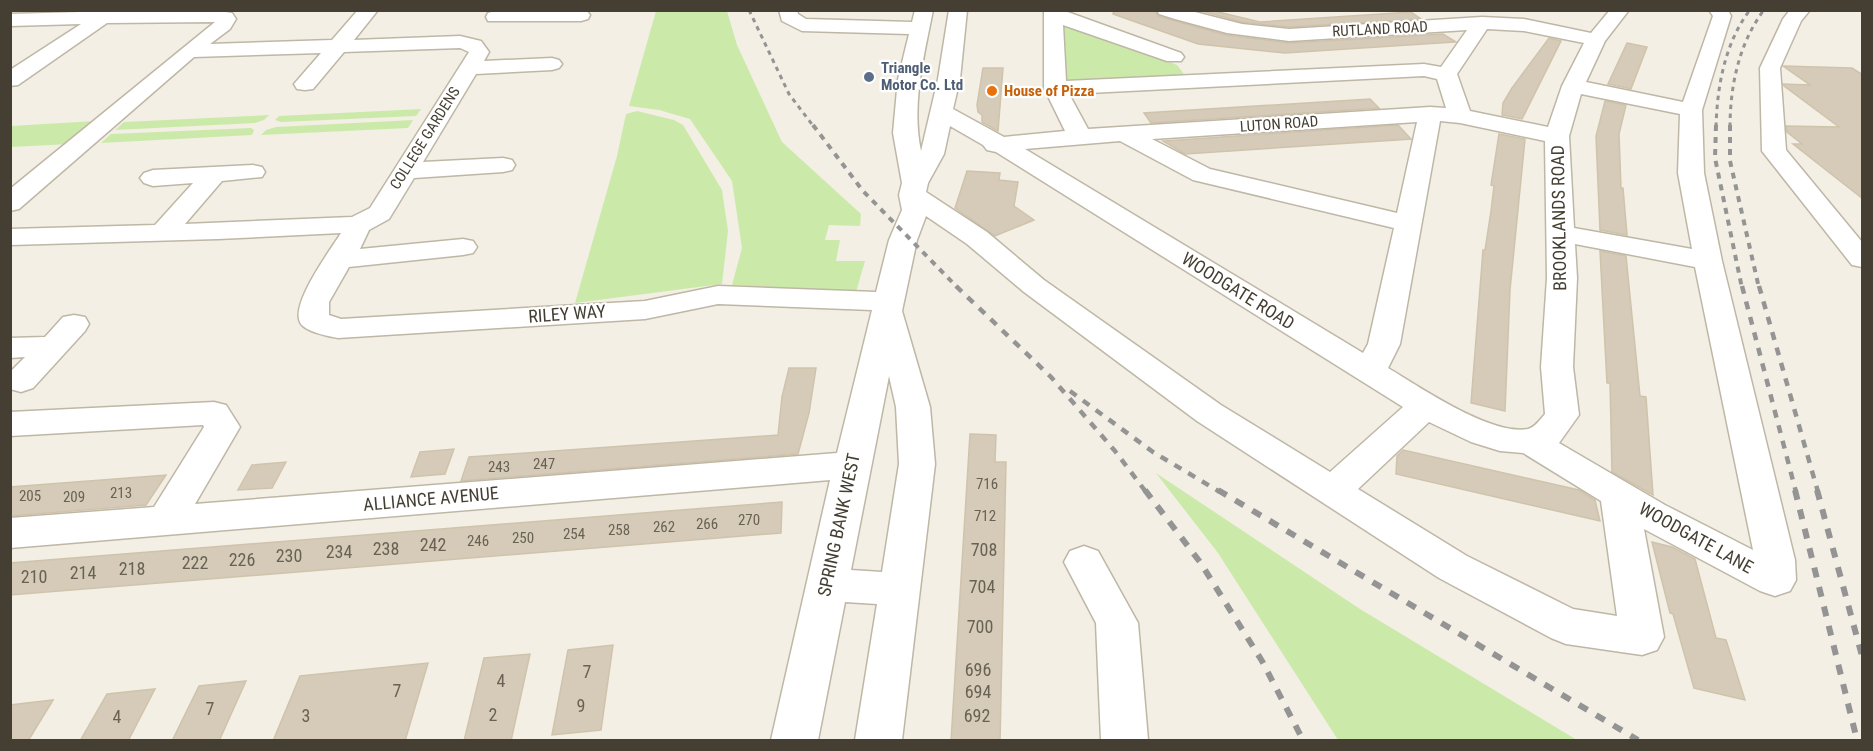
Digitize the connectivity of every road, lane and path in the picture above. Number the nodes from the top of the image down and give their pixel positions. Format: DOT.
graph roads {
  1 [pos="788,10"];
  2 [pos="958,10"];
  3 [pos="1166,10"];
  4 [pos="1508,10"];
  5 [pos="1620,10"];
  6 [pos="1719,10"];
  7 [pos="1801,10"];
  8 [pos="367,11"];
  9 [pos="228,13"];
  10 [pos="1054,13"];
  11 [pos="131,14"];
  12 [pos="497,14"];
  13 [pos="581,16"];
  14 [pos="102,18"];
  15 [pos="922,19"];
  16 [pos="10,20"];
  17 [pos="1482,23"];
  18 [pos="1524,25"];
  19 [pos="1596,40"];
  20 [pos="466,44"];
  21 [pos="348,45"];
  22 [pos="189,51"];
  23 [pos="1174,57"];
  24 [pos="38,61"];
  25 [pos="10,62"];
  26 [pos="555,64"];
  27 [pos="469,68"];
  28 [pos="1446,74"];
  29 [pos="909,79"];
  30 [pos="949,79"];
  31 [pos="10,80"];
  32 [pos="304,84"];
  33 [pos="1573,86"];
  34 [pos="1055,88"];
  35 [pos="1691,110"];
  36 [pos="942,112"];
  37 [pos="1430,114"];
  38 [pos="1460,117"];
  39 [pos="1124,134"];
  40 [pos="1557,135"];
  41 [pos="1080,137"];
  42 [pos="1001,145"];
  43 [pos="932,154"];
  44 [pos="503,165"];
  45 [pos="405,171"];
  46 [pos="253,172"];
  47 [pos="215,174"];
  48 [pos="153,178"];
  49 [pos="914,189"];
  50 [pos="10,203"];
  51 [pos="1406,223"];
  52 [pos="353,227"];
  53 [pos="162,233"];
  54 [pos="1559,233"];
  55 [pos="10,237"];
  56 [pos="463,244"];
  57 [pos="339,259"];
  58 [pos="1863,259"];
  59 [pos="1708,261"];
  60 [pos="888,306"];
  61 [pos="10,348"];
  62 [pos="1370,371"];
  63 [pos="21,381"];
  64 [pos="1425,406"];
  65 [pos="10,424"];
  66 [pos="1537,438"];
  67 [pos="852,465"];
  68 [pos="1333,491"];
  69 [pos="1618,494"];
  70 [pos="165,521"];
  71 [pos="10,533"];
  72 [pos="1084,562"];
  73 [pos="826,584"];
  74 [pos="900,590"];
  75 [pos="795,741"];
  76 [pos="879,741"];
  77 [pos="1125,741"];
  1 -- 15 [label="street"];
  2 -- 30 [label="street, SPRING BANK WEST"];
  3 -- 17 [label="street, RUTLAND ROAD"];
  4 -- 18 [label="street"];
  5 -- 19 [label="street, BROOKLANDS ROAD"];
  6 -- 35 [label="street"];
  7 -- 58 [label="street"];
  8 -- 21 [label="street"];
  9 -- 11 [label="street"];
  9 -- 22 [label="street"];
  10 -- 23 [label="street"];
  10 -- 34 [label="street"];
  11 -- 14 [label="street"];
  12 -- 13 [label="street"];
  12 -- 20 [label="street"];
  14 -- 16 [label="street"];
  14 -- 24 [label="street"];
  15 -- 29 [label="street, SPRING BANK WEST"];
  17 -- 18 [label="street, RUTLAND ROAD"];
  17 -- 28 [label="street"];
  18 -- 19 [label="street, RUTLAND ROAD"];
  19 -- 33 [label="street, BROOKLANDS ROAD"];
  20 -- 21 [label="street"];
  20 -- 27 [label="street, COLLEGE GARDENS"];
  21 -- 22 [label="street"];
  21 -- 32 [label="street"];
  22 -- 50 [label="street"];
  24 -- 25 [label="street"];
  24 -- 31 [label="street"];
  26 -- 27 [label="street"];
  27 -- 45 [label="street, COLLEGE GARDENS"];
  28 -- 34 [label="street"];
  28 -- 38 [label="street"];
  29 -- 30 [label="street"];
  29 -- 49 [label="street, SPRING BANK WEST"];
  30 -- 36 [label="street, SPRING BANK WEST"];
  33 -- 35 [label="street"];
  33 -- 40 [label="street, BROOKLANDS ROAD"];
  34 -- 41 [label="street"];
  35 -- 59 [label="street"];
  36 -- 42 [label="street, WOODGATE ROAD"];
  36 -- 43 [label="street, SPRING BANK WEST"];
  37 -- 38 [label="street, LUTON ROAD"];
  37 -- 39 [label="street, LUTON ROAD"];
  37 -- 51 [label="street"];
  38 -- 40 [label="street, LUTON ROAD"];
  39 -- 41 [label="street, LUTON ROAD"];
  39 -- 51 [label="street"];
  40 -- 54 [label="street, BROOKLANDS ROAD"];
  41 -- 42 [label="street, LUTON ROAD"];
  42 -- 43 [label="street, LUTON ROAD"];
  42 -- 62 [label="street, WOODGATE ROAD"];
  43 -- 49 [label="street, SPRING BANK WEST"];
  44 -- 45 [label="street"];
  45 -- 52 [label="street, COLLEGE GARDENS"];
  46 -- 47 [label="street"];
  47 -- 48 [label="street"];
  47 -- 53 [label="street"];
  49 -- 60 [label="street, SPRING BANK WEST"];
  49 -- 68 [label="street"];
  51 -- 62 [label="street"];
  52 -- 53 [label="street"];
  52 -- 57 [label="street, RILEY WAY"];
  53 -- 55 [label="street"];
  54 -- 59 [label="street"];
  54 -- 66 [label="street, BROOKLANDS ROAD"];
  56 -- 57 [label="street"];
  57 -- 60 [label="street, RILEY WAY"];
  59 -- 69 [label="street, WOODGATE LANE"];
  60 -- 67 [label="street, SPRING BANK WEST"];
  60 -- 74 [label="street, SPRING BANK WEST"];
  61 -- 63 [label="street"];
  62 -- 64 [label="street, WOODGATE ROAD"];
  64 -- 66 [label="street, WOODGATE ROAD"];
  64 -- 68 [label="street"];
  65 -- 70 [label="street"];
  66 -- 69 [label="street, WOODGATE LANE"];
  67 -- 70 [label="street, ALLIANCE AVENUE"];
  67 -- 73 [label="street, SPRING BANK WEST"];
  68 -- 69 [label="street, WOODGATE LANE"];
  70 -- 71 [label="street, ALLIANCE AVENUE"];
  72 -- 77 [label="street"];
  73 -- 74 [label="street"];
  73 -- 75 [label="street, SPRING BANK WEST"];
  74 -- 76 [label="street, SPRING BANK WEST"];
}
